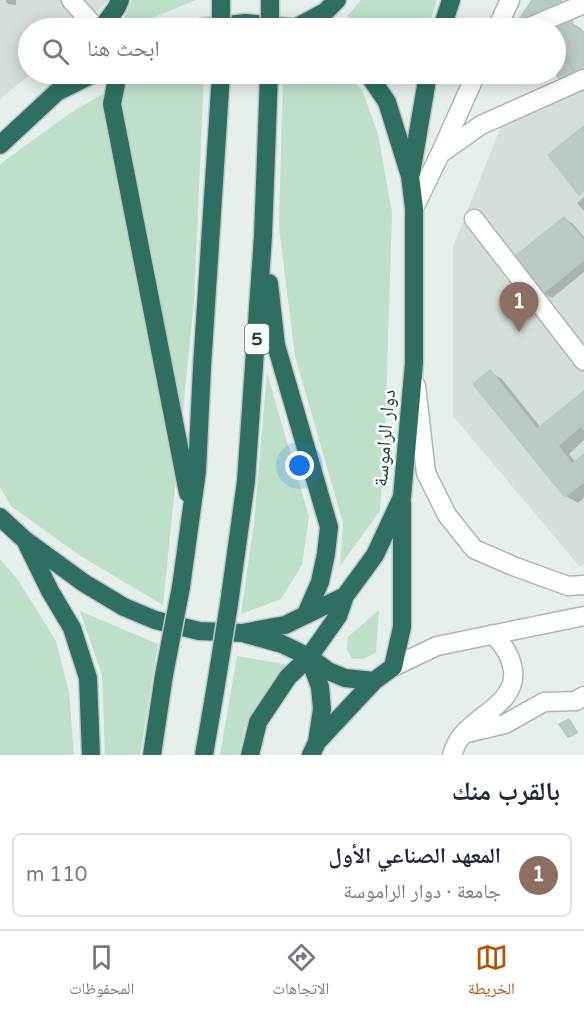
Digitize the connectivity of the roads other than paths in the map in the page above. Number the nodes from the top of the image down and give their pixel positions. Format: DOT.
graph roads {
  1 [pos="71,0"];
  2 [pos="120,0"];
  3 [pos="222,0"];
  4 [pos="270,0"];
  5 [pos="337,0"];
  6 [pos="451,0"];
  7 [pos="510,0"];
  8 [pos="584,4"];
  9 [pos="87,18"];
  10 [pos="109,18"];
  11 [pos="221,18"];
  12 [pos="270,18"];
  13 [pos="315,18"];
  14 [pos="445,18"];
  15 [pos="502,18"];
  16 [pos="551,18"];
  17 [pos="584,79"];
  18 [pos="63,84"];
  19 [pos="73,84"];
  20 [pos="116,84"];
  21 [pos="220,84"];
  22 [pos="269,84"];
  23 [pos="375,84"];
  24 [pos="426,84"];
  25 [pos="472,84"];
  26 [pos="57,92"];
  27 [pos="0,145"];
  28 [pos="440,154"];
  29 [pos="410,176"];
  30 [pos="414,208"];
  31 [pos="474,219"];
  32 [pos="263,236"];
  33 [pos="584,361"];
  34 [pos="414,363"];
  35 [pos="402,497"];
  36 [pos="191,516"];
  37 [pos="0,517"];
  38 [pos="25,540"];
  39 [pos="584,585"];
  40 [pos="345,596"];
  41 [pos="306,614"];
  42 [pos="584,616"];
  43 [pos="242,633"];
  44 [pos="493,634"];
  45 [pos="309,657"];
  46 [pos="393,667"];
  47 [pos="374,681"];
  48 [pos="584,696"];
  49 [pos="463,734"];
  50 [pos="314,749"];
  51 [pos="91,755"];
  52 [pos="152,755"];
  53 [pos="204,755"];
  54 [pos="249,755"];
  55 [pos="452,755"];
  1 -- 9 [label="street"];
  2 -- 10 [label="highway"];
  3 -- 11 [label="highway, bridge"];
  4 -- 12 [label="highway, bridge"];
  5 -- 13 [label="highway"];
  6 -- 14 [label="highway"];
  7 -- 15 [label="street"];
  8 -- 16 [label="street"];
  17 -- 28 [label="street"];
  18 -- 26 [label="highway"];
  19 -- 26 [label="highway"];
  20 -- 36 [label="highway"];
  21 -- 36 [label="highway"];
  22 -- 32 [label="highway, 5"];
  23 -- 29 [label="highway, دوار الراموسة"];
  24 -- 29 [label="highway"];
  25 -- 28 [label="street"];
  26 -- 27 [label="highway"];
  28 -- 30 [label="street"];
  29 -- 30 [label="highway, دوار الراموسة"];
  30 -- 34 [label="highway, دوار الراموسة"];
  31 -- 33 [label="street"];
  32 -- 41 [label="highway"];
  32 -- 53 [label="highway, 5, bridge"];
  34 -- 35 [label="highway, دوار الراموسة"];
  34 -- 39 [label="street"];
  35 -- 40 [label="highway, دوار الراموسة"];
  35 -- 46 [label="highway"];
  36 -- 52 [label="highway, bridge"];
  37 -- 38 [label="highway, دوار الراموسة"];
  38 -- 43 [label="highway, دوار الراموسة"];
  38 -- 51 [label="highway"];
  40 -- 41 [label="highway, دوار الراموسة"];
  40 -- 45 [label="highway"];
  41 -- 43 [label="highway, دوار الراموسة"];
  42 -- 44 [label="street"];
  43 -- 45 [label="highway"];
  44 -- 46 [label="street"];
  44 -- 49 [label="street"];
  45 -- 47 [label="highway"];
  45 -- 50 [label="highway"];
  45 -- 54 [label="highway"];
  46 -- 47 [label="highway"];
  47 -- 50 [label="highway"];
  48 -- 49 [label="street"];
  49 -- 55 [label="street"];
}
